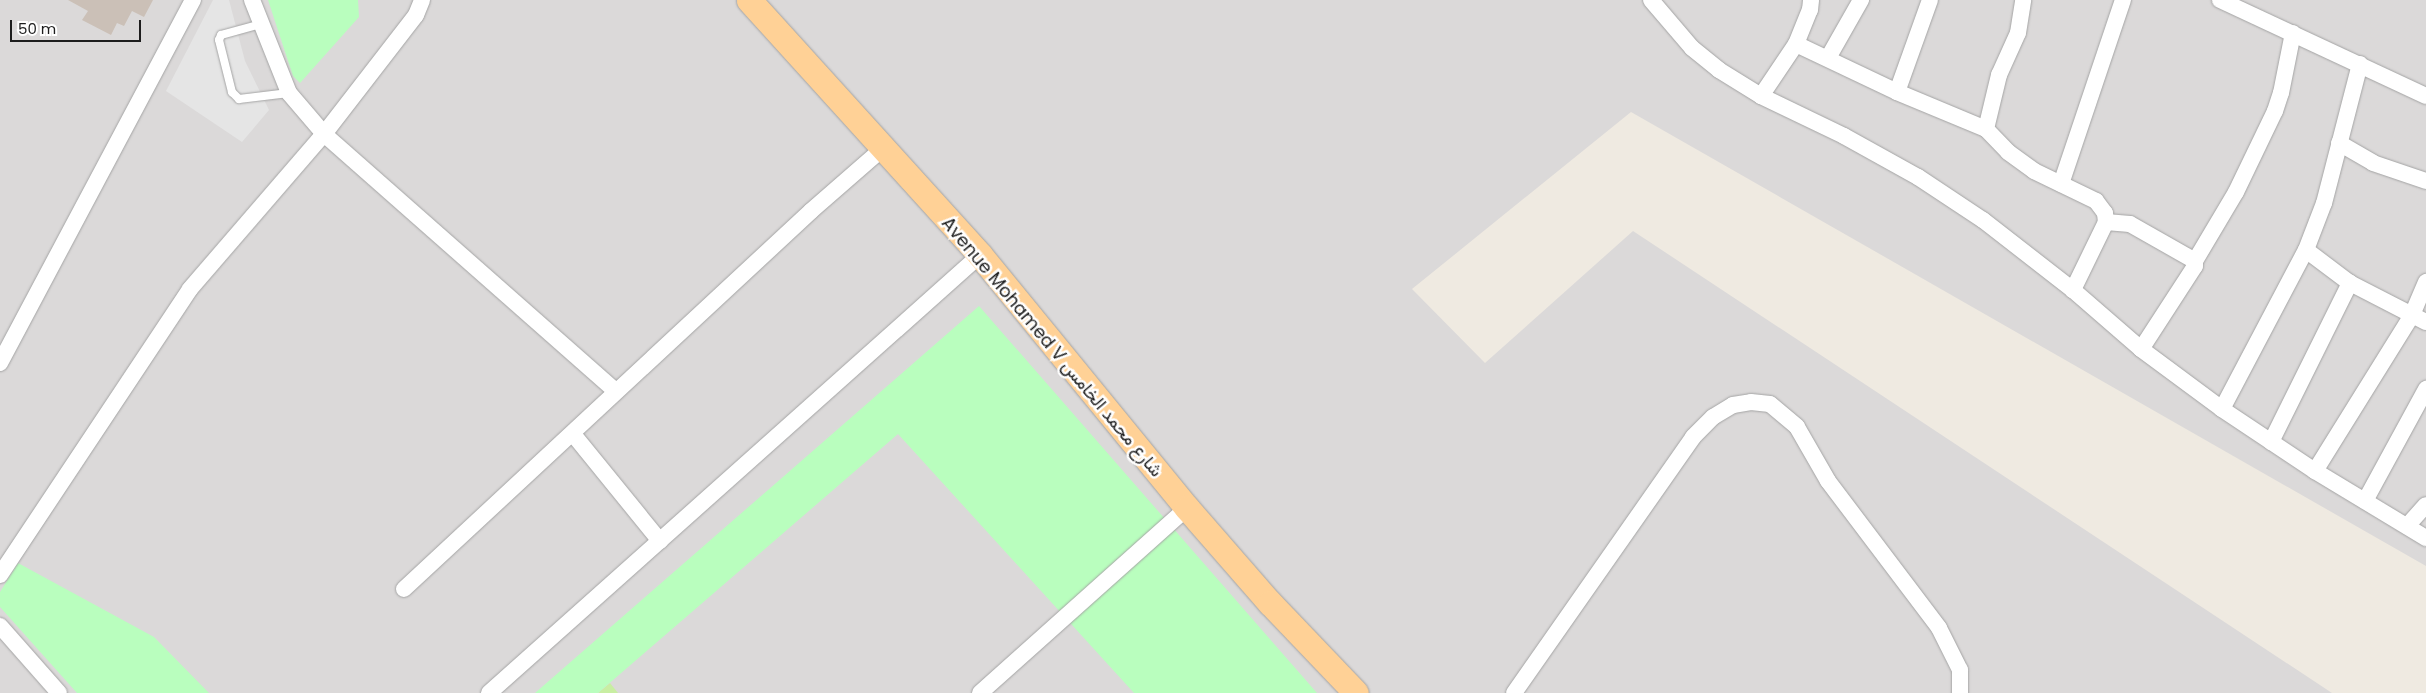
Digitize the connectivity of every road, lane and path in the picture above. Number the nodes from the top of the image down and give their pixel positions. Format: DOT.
graph roads {
  1 [pos="193,0"];
  2 [pos="252,0"];
  3 [pos="422,0"];
  4 [pos="749,0"];
  5 [pos="1651,0"];
  6 [pos="1811,0"];
  7 [pos="1861,0"];
  8 [pos="1930,0"];
  9 [pos="2023,0"];
  10 [pos="2123,0"];
  11 [pos="2220,0"];
  12 [pos="2246,5"];
  13 [pos="261,24"];
  14 [pos="2293,33"];
  15 [pos="1796,44"];
  16 [pos="1828,58"];
  17 [pos="2360,64"];
  18 [pos="1897,92"];
  19 [pos="289,93"];
  20 [pos="1761,96"];
  21 [pos="2426,96"];
  22 [pos="1986,129"];
  23 [pos="324,134"];
  24 [pos="2339,143"];
  25 [pos="882,149"];
  26 [pos="2426,181"];
  27 [pos="2061,184"];
  28 [pos="2106,222"];
  29 [pos="2306,250"];
  30 [pos="980,255"];
  31 [pos="2195,261"];
  32 [pos="2426,282"];
  33 [pos="2350,283"];
  34 [pos="2073,290"];
  35 [pos="2419,318"];
  36 [pos="2141,349"];
  37 [pos="0,363"];
  38 [pos="2426,389"];
  39 [pos="616,391"];
  40 [pos="2222,409"];
  41 [pos="573,434"];
  42 [pos="2271,442"];
  43 [pos="2315,471"];
  44 [pos="2365,501"];
  45 [pos="2426,505"];
  46 [pos="1187,508"];
  47 [pos="2407,526"];
  48 [pos="2426,538"];
  49 [pos="660,541"];
  50 [pos="0,574"];
  51 [pos="404,589"];
  52 [pos="0,626"];
  53 [pos="59,693"];
  54 [pos="489,693"];
  55 [pos="980,693"];
  56 [pos="1356,693"];
  57 [pos="1514,693"];
  58 [pos="1960,693"];
  1 -- 37 [label="street"];
  2 -- 13 [label="street"];
  3 -- 23 [label="street"];
  4 -- 25 [label="main road, Avenue Mohamed V شارع محمد الخامس"];
  5 -- 20 [label="street"];
  6 -- 15 [label="street"];
  7 -- 16 [label="street"];
  8 -- 18 [label="street"];
  9 -- 22 [label="street"];
  10 -- 27 [label="street"];
  11 -- 12 [label="street"];
  12 -- 14 [label="street"];
  13 -- 19 [label="street"];
  13 -- 19 [label="lane"];
  14 -- 17 [label="street"];
  14 -- 31 [label="street"];
  15 -- 16 [label="street"];
  15 -- 20 [label="street"];
  16 -- 18 [label="street"];
  17 -- 21 [label="street"];
  17 -- 24 [label="street"];
  18 -- 22 [label="street"];
  19 -- 23 [label="street"];
  20 -- 34 [label="street"];
  22 -- 27 [label="street"];
  23 -- 39 [label="street"];
  23 -- 50 [label="street"];
  24 -- 26 [label="street"];
  24 -- 29 [label="street"];
  25 -- 30 [label="main road, Avenue Mohamed V شارع محمد الخامس"];
  25 -- 39 [label="street"];
  27 -- 28 [label="street"];
  28 -- 31 [label="street"];
  28 -- 34 [label="street"];
  29 -- 33 [label="street"];
  29 -- 40 [label="street"];
  30 -- 46 [label="main road, Avenue Mohamed V شارع محمد الخامس"];
  30 -- 49 [label="street"];
  31 -- 36 [label="street"];
  32 -- 35 [label="street"];
  33 -- 35 [label="street"];
  33 -- 42 [label="street"];
  34 -- 36 [label="street"];
  35 -- 43 [label="street"];
  36 -- 40 [label="street"];
  38 -- 44 [label="street"];
  39 -- 41 [label="street"];
  40 -- 42 [label="street"];
  41 -- 49 [label="street"];
  41 -- 51 [label="street"];
  42 -- 43 [label="street"];
  43 -- 44 [label="street"];
  44 -- 47 [label="street"];
  45 -- 47 [label="street"];
  46 -- 55 [label="street"];
  46 -- 56 [label="main road, Avenue Mohamed V شارع محمد الخامس"];
  47 -- 48 [label="street"];
  49 -- 54 [label="street"];
  52 -- 53 [label="street"];
  57 -- 58 [label="street"];
}
